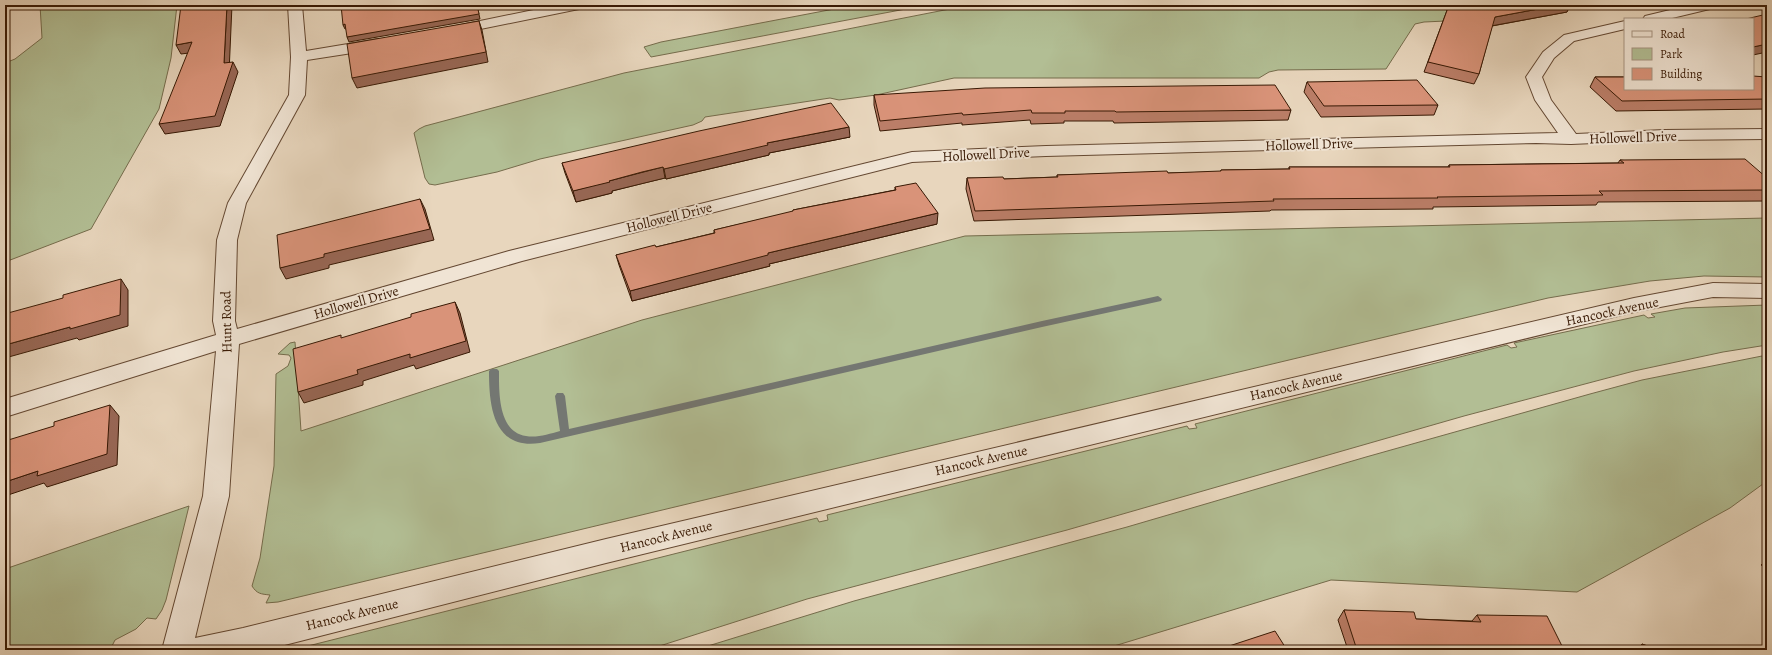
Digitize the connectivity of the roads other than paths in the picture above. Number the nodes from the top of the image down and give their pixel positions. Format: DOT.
graph roads {
  1 [pos="295,5"];
  2 [pos="579,5"];
  3 [pos="1709,5"];
  4 [pos="1654,18"];
  5 [pos="1624,25"];
  6 [pos="438,33"];
  7 [pos="392,41"];
  8 [pos="299,57"];
  9 [pos="1767,134"];
  10 [pos="1571,139"];
  11 [pos="1767,292"];
  12 [pos="228,341"];
  13 [pos="5,408"];
  14 [pos="177,650"];
  15 [pos="199,650"];
  1 -- 8 [label="street, Hunt Road"];
  2 -- 6 [label="street"];
  3 -- 4 [label="street"];
  5 -- 10 [label="street"];
  7 -- 8 [label="street"];
  8 -- 12 [label="street, Hunt Road"];
  9 -- 10 [label="street, Hollowell Drive"];
  10 -- 12 [label="street, Hollowell Drive"];
  11 -- 15 [label="street, Hancock Avenue"];
  12 -- 13 [label="street, Hollowell Drive"];
  12 -- 14 [label="street, Hunt Road"];
}
